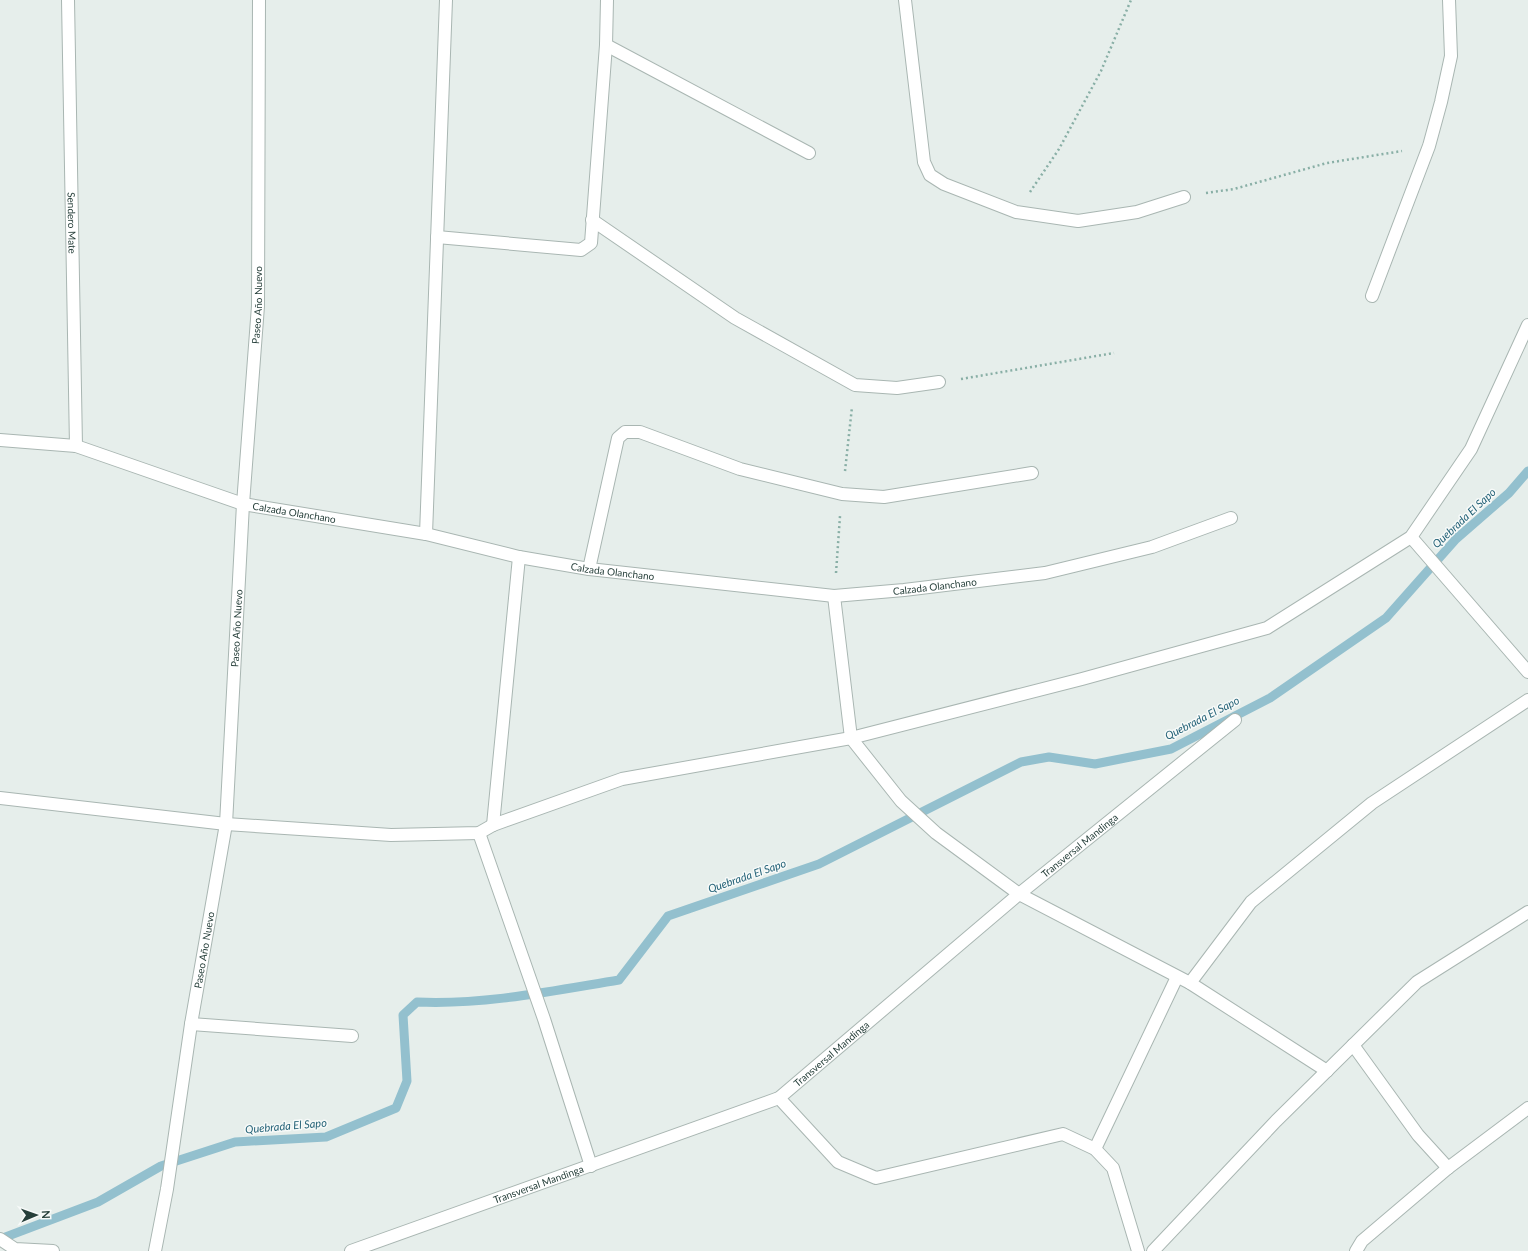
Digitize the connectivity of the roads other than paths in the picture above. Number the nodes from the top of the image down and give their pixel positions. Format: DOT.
graph roads {
  1 [pos="68,0"];
  2 [pos="259,0"];
  3 [pos="446,0"];
  4 [pos="607,0"];
  5 [pos="905,0"];
  6 [pos="1449,0"];
  7 [pos="606,45"];
  8 [pos="808,153"];
  9 [pos="1184,197"];
  10 [pos="592,220"];
  11 [pos="437,237"];
  12 [pos="1372,296"];
  13 [pos="1528,325"];
  14 [pos="939,382"];
  15 [pos="0,440"];
  16 [pos="76,446"];
  17 [pos="1032,473"];
  18 [pos="243,504"];
  19 [pos="1231,518"];
  20 [pos="426,534"];
  21 [pos="1411,537"];
  22 [pos="520,557"];
  23 [pos="589,569"];
  24 [pos="834,596"];
  25 [pos="1528,672"];
  26 [pos="1528,700"];
  27 [pos="1235,720"];
  28 [pos="850,738"];
  29 [pos="0,798"];
  30 [pos="226,824"];
  31 [pos="493,825"];
  32 [pos="479,832"];
  33 [pos="1019,894"];
  34 [pos="1528,912"];
  35 [pos="1178,977"];
  36 [pos="1190,983"];
  37 [pos="191,1024"];
  38 [pos="352,1036"];
  39 [pos="1352,1045"];
  40 [pos="1327,1071"];
  41 [pos="779,1098"];
  42 [pos="1528,1108"];
  43 [pos="1095,1148"];
  44 [pos="591,1166"];
  45 [pos="1448,1168"];
  46 [pos="0,1239"];
  47 [pos="53,1251"];
  48 [pos="154,1251"];
  49 [pos="351,1251"];
  50 [pos="1138,1251"];
  51 [pos="1153,1251"];
  52 [pos="1356,1251"];
  1 -- 16 [label="street, Sendero Mate"];
  2 -- 18 [label="street, Paseo Año Nuevo"];
  3 -- 11 [label="street"];
  4 -- 7 [label="street"];
  5 -- 9 [label="street"];
  6 -- 12 [label="street"];
  7 -- 8 [label="street"];
  7 -- 10 [label="street"];
  10 -- 11 [label="street"];
  10 -- 14 [label="street"];
  11 -- 20 [label="street"];
  13 -- 21 [label="street"];
  15 -- 16 [label="street, Calzada Olanchano"];
  16 -- 18 [label="street, Calzada Olanchano"];
  17 -- 23 [label="street"];
  18 -- 20 [label="street, Calzada Olanchano"];
  18 -- 30 [label="street, Paseo Año Nuevo"];
  19 -- 24 [label="street, Calzada Olanchano"];
  20 -- 22 [label="street, Calzada Olanchano"];
  21 -- 25 [label="street"];
  21 -- 28 [label="street"];
  22 -- 23 [label="street, Calzada Olanchano"];
  22 -- 31 [label="street"];
  23 -- 24 [label="street, Calzada Olanchano"];
  24 -- 28 [label="street"];
  26 -- 36 [label="street"];
  27 -- 33 [label="street, Transversal Mandinga"];
  28 -- 31 [label="street"];
  28 -- 33 [label="street"];
  29 -- 30 [label="street"];
  30 -- 32 [label="street"];
  30 -- 37 [label="street, Paseo Año Nuevo"];
  31 -- 32 [label="street"];
  32 -- 44 [label="street"];
  33 -- 35 [label="street"];
  33 -- 41 [label="street, Transversal Mandinga"];
  34 -- 39 [label="street"];
  35 -- 36 [label="street"];
  35 -- 43 [label="street"];
  36 -- 40 [label="street"];
  37 -- 38 [label="street"];
  37 -- 48 [label="street, Paseo Año Nuevo"];
  39 -- 40 [label="street"];
  39 -- 45 [label="street"];
  40 -- 51 [label="street"];
  41 -- 43 [label="street"];
  41 -- 44 [label="street, Transversal Mandinga"];
  42 -- 45 [label="street"];
  43 -- 50 [label="street"];
  44 -- 49 [label="street, Transversal Mandinga"];
  45 -- 52 [label="street"];
  46 -- 47 [label="street"];
}
